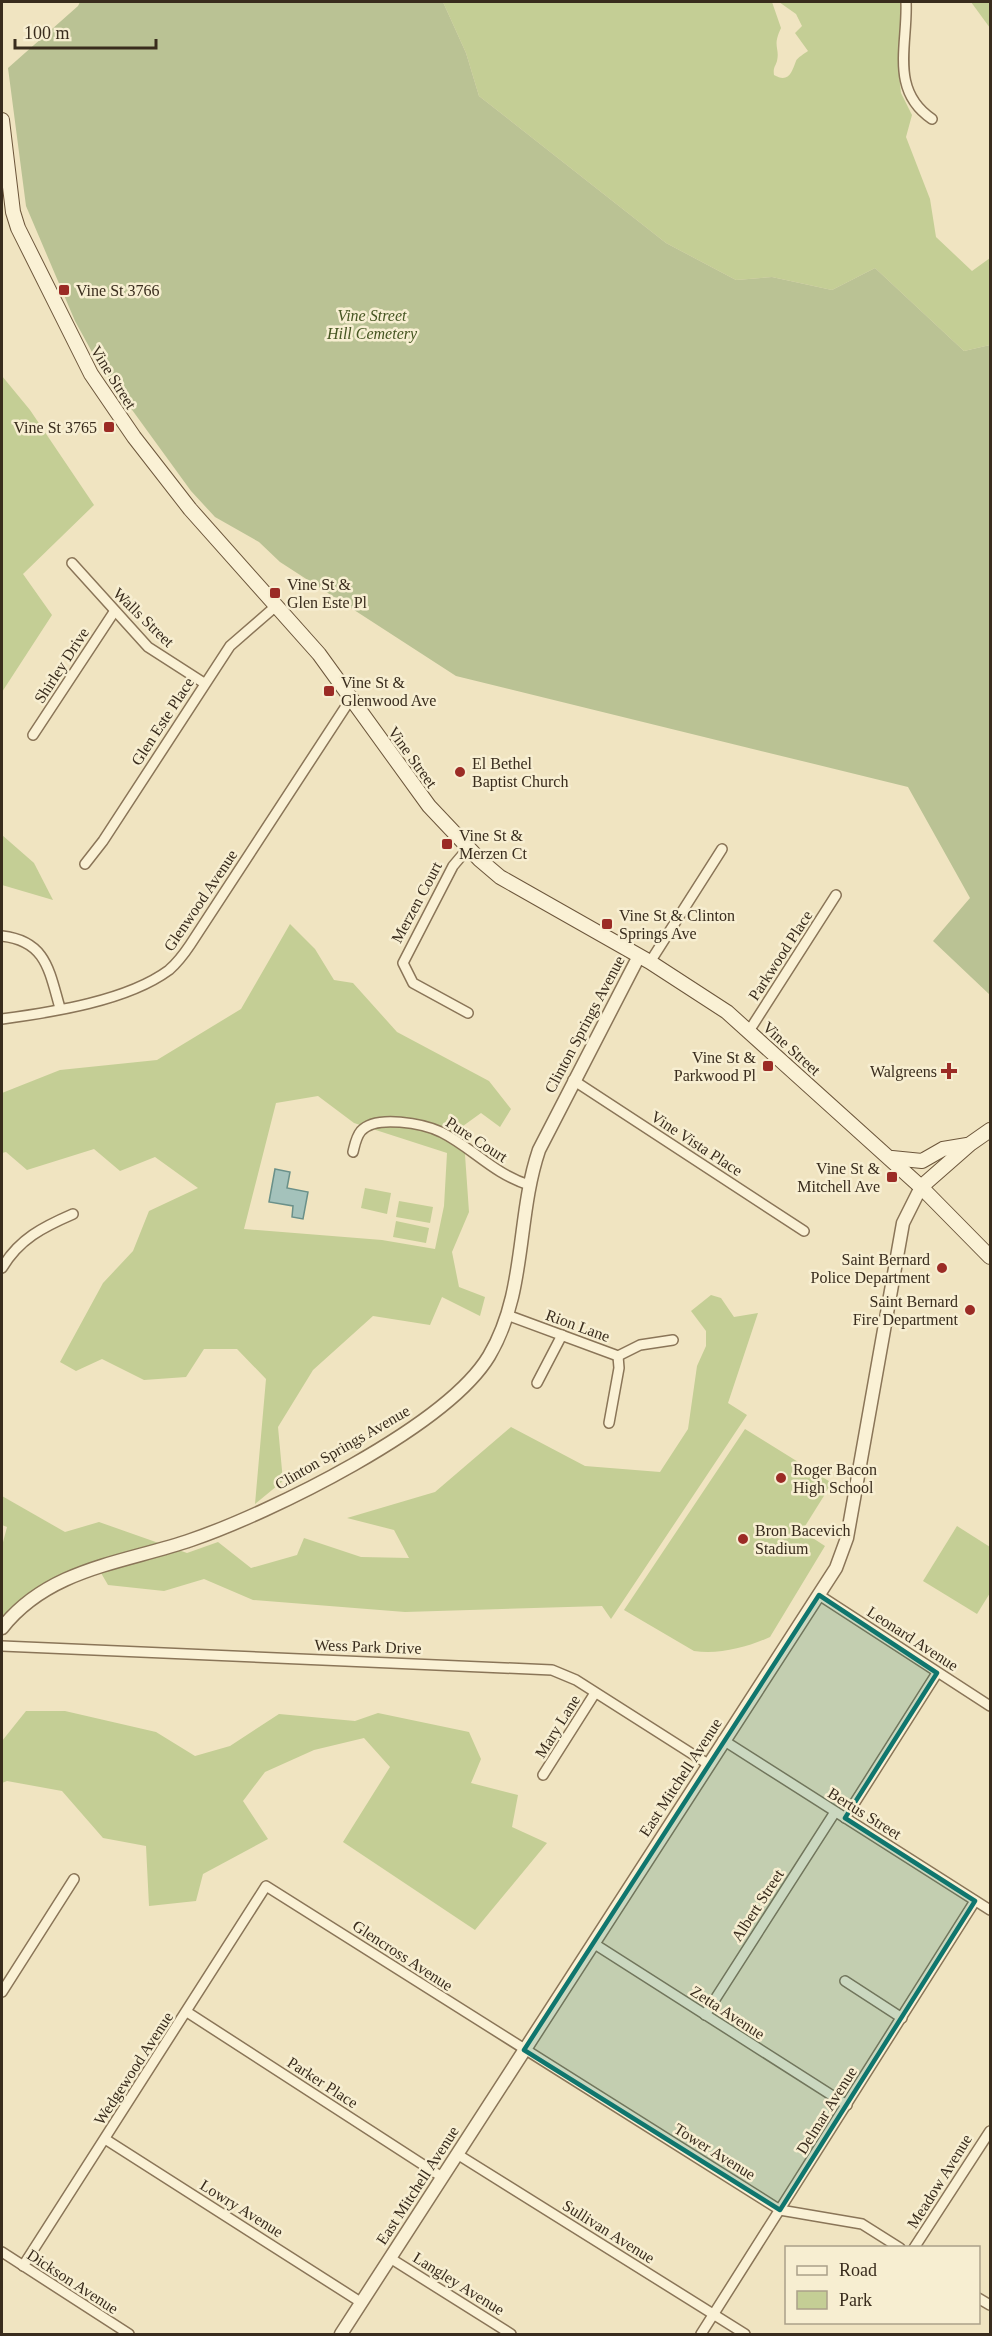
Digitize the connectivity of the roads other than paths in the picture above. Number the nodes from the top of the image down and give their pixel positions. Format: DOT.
graph roads {
  1 [pos="906,2"];
  2 [pos="932,119"];
  3 [pos="2,120"];
  4 [pos="72,563"];
  5 [pos="276,606"];
  6 [pos="114,612"];
  7 [pos="204,683"];
  8 [pos="350,700"];
  9 [pos="33,735"];
  10 [pos="469,847"];
  11 [pos="722,849"];
  12 [pos="85,864"];
  13 [pos="836,895"];
  14 [pos="2,936"];
  15 [pos="644,959"];
  16 [pos="60,1008"];
  17 [pos="468,1013"];
  18 [pos="2,1019"];
  19 [pos="749,1031"];
  20 [pos="573,1080"];
  21 [pos="990,1130"];
  22 [pos="970,1144"];
  23 [pos="353,1152"];
  24 [pos="889,1158"];
  25 [pos="529,1185"];
  26 [pos="921,1187"];
  27 [pos="73,1214"];
  28 [pos="804,1231"];
  29 [pos="990,1257"];
  30 [pos="2,1268"];
  31 [pos="507,1315"];
  32 [pos="562,1335"];
  33 [pos="673,1340"];
  34 [pos="618,1356"];
  35 [pos="537,1383"];
  36 [pos="609,1423"];
  37 [pos="819,1595"];
  38 [pos="2,1628"];
  39 [pos="2,1646"];
  40 [pos="937,1672"];
  41 [pos="595,1693"];
  42 [pos="990,1706"];
  43 [pos="723,1740"];
  44 [pos="708,1764"];
  45 [pos="543,1775"];
  46 [pos="835,1812"];
  47 [pos="845,1818"];
  48 [pos="74,1879"];
  49 [pos="266,1886"];
  50 [pos="975,1901"];
  51 [pos="990,1910"];
  52 [pos="593,1942"];
  53 [pos="845,1981"];
  54 [pos="2,1992"];
  55 [pos="187,2012"];
  56 [pos="705,2015"];
  57 [pos="902,2018"];
  58 [pos="524,2050"];
  59 [pos="847,2105"];
  60 [pos="990,2130"];
  61 [pos="105,2139"];
  62 [pos="457,2154"];
  63 [pos="442,2177"];
  64 [pos="780,2210"];
  65 [pos="898,2246"];
  66 [pos="915,2246"];
  67 [pos="2,2252"];
  68 [pos="390,2258"];
  69 [pos="23,2266"];
  70 [pos="362,2303"];
  71 [pos="714,2315"];
  72 [pos="129,2334"];
  73 [pos="341,2334"];
  74 [pos="511,2334"];
  75 [pos="701,2334"];
  76 [pos="745,2334"];
  1 -- 2 [label="street"];
  3 -- 5 [label="main road, Vine Street"];
  4 -- 6 [label="street, Walls Street"];
  5 -- 7 [label="street, Glen Este Place"];
  5 -- 8 [label="main road, Vine Street"];
  6 -- 7 [label="street, Walls Street"];
  6 -- 9 [label="street, Shirley Drive"];
  7 -- 12 [label="street, Glen Este Place"];
  8 -- 10 [label="main road, Vine Street"];
  8 -- 16 [label="street, Glenwood Avenue"];
  10 -- 15 [label="main road, Vine Street"];
  10 -- 17 [label="street, Merzen Court"];
  11 -- 15 [label="street"];
  13 -- 19 [label="street, Parkwood Place"];
  14 -- 16 [label="street"];
  15 -- 19 [label="main road, Vine Street"];
  15 -- 20 [label="street, Clinton Springs Avenue"];
  16 -- 18 [label="street, Glenwood Avenue"];
  19 -- 24 [label="main road, Vine Street"];
  20 -- 25 [label="street, Clinton Springs Avenue"];
  20 -- 28 [label="street, Vine Vista Place"];
  21 -- 22 [label="main road"];
  22 -- 24 [label="main road"];
  22 -- 26 [label="main road"];
  23 -- 25 [label="street, Pure Court"];
  24 -- 26 [label="main road, Vine Street"];
  25 -- 31 [label="street, Clinton Springs Avenue"];
  26 -- 29 [label="main road, Vine Street"];
  26 -- 37 [label="street, East Mitchell Avenue"];
  27 -- 30 [label="street"];
  31 -- 32 [label="street, Rion Lane"];
  31 -- 38 [label="street, Clinton Springs Avenue"];
  32 -- 34 [label="street, Rion Lane"];
  32 -- 35 [label="street"];
  33 -- 34 [label="street, Rion Lane"];
  34 -- 36 [label="street"];
  37 -- 40 [label="street, Leonard Avenue"];
  37 -- 43 [label="street, East Mitchell Avenue"];
  39 -- 41 [label="street, Wess Park Drive"];
  40 -- 42 [label="street, Leonard Avenue"];
  40 -- 47 [label="street"];
  41 -- 44 [label="street, Wess Park Drive"];
  41 -- 45 [label="street, Mary Lane"];
  43 -- 44 [label="street, East Mitchell Avenue"];
  43 -- 46 [label="street, Bertus Street"];
  44 -- 52 [label="street, East Mitchell Avenue"];
  46 -- 47 [label="street, Bertus Street"];
  46 -- 56 [label="street, Albert Street"];
  47 -- 50 [label="street, Bertus Street"];
  48 -- 54 [label="street"];
  49 -- 55 [label="street, Wedgewood Avenue"];
  49 -- 58 [label="street, Glencross Avenue"];
  50 -- 51 [label="street, Bertus Street"];
  50 -- 57 [label="street, Delmar Avenue"];
  52 -- 56 [label="street, Zetta Avenue"];
  52 -- 58 [label="street, East Mitchell Avenue"];
  53 -- 57 [label="street"];
  55 -- 61 [label="street, Wedgewood Avenue"];
  55 -- 63 [label="street, Parker Place"];
  56 -- 59 [label="street, Zetta Avenue"];
  57 -- 59 [label="street, Delmar Avenue"];
  58 -- 62 [label="street, East Mitchell Avenue"];
  58 -- 64 [label="street, Tower Avenue"];
  59 -- 64 [label="street, Delmar Avenue"];
  60 -- 66 [label="street, Meadow Avenue"];
  61 -- 69 [label="street, Wedgewood Avenue"];
  61 -- 70 [label="street, Lowry Avenue"];
  62 -- 63 [label="street, East Mitchell Avenue"];
  62 -- 71 [label="street, Sullivan Avenue"];
  63 -- 68 [label="street, East Mitchell Avenue"];
  64 -- 65 [label="street, Tower Avenue"];
  64 -- 71 [label="street, Delmar Avenue"];
  67 -- 69 [label="street, Dickson Avenue"];
  68 -- 70 [label="street, East Mitchell Avenue"];
  68 -- 74 [label="street, Langley Avenue"];
  69 -- 72 [label="street, Dickson Avenue"];
  70 -- 73 [label="street, East Mitchell Avenue"];
  71 -- 75 [label="street, Delmar Avenue"];
  71 -- 76 [label="street, Sullivan Avenue"];
}
